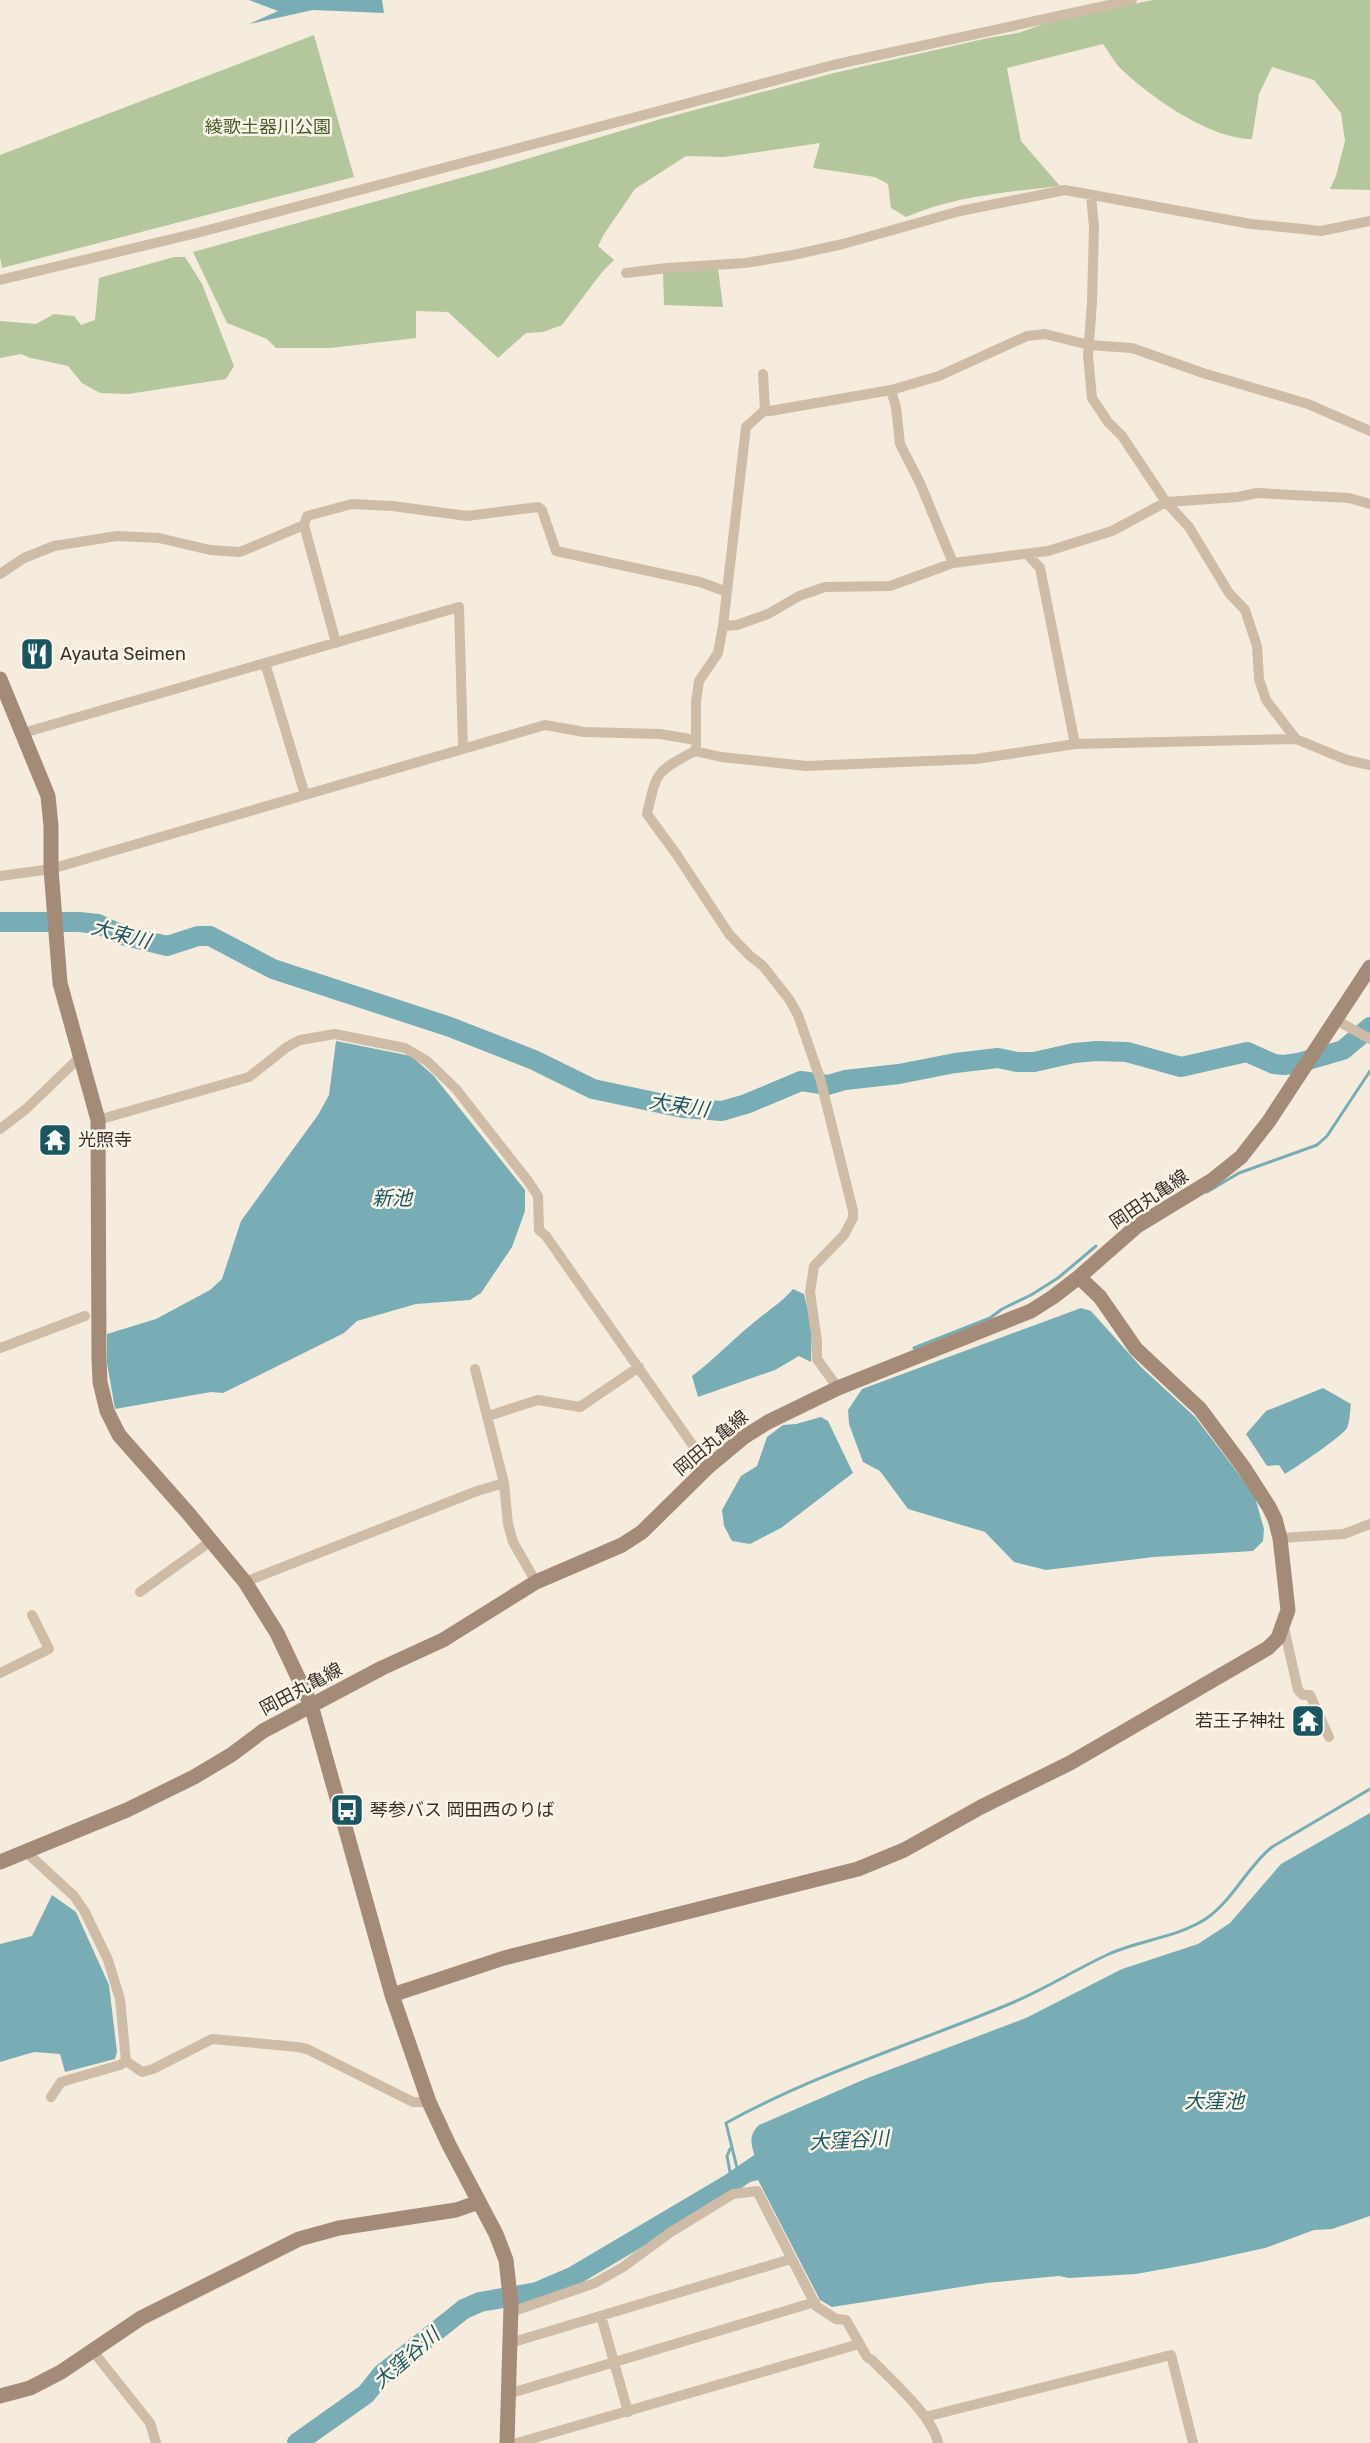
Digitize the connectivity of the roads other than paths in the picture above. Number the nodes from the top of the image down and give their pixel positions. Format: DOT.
graph roads {
  1 [pos="1132,0"];
  2 [pos="1091,195"];
  3 [pos="1370,221"];
  4 [pos="626,273"];
  5 [pos="0,280"];
  6 [pos="1089,345"];
  7 [pos="763,374"];
  8 [pos="891,390"];
  9 [pos="765,410"];
  10 [pos="1370,431"];
  11 [pos="1166,502"];
  12 [pos="1370,504"];
  13 [pos="304,525"];
  14 [pos="1028,555"];
  15 [pos="952,563"];
  16 [pos="0,574"];
  17 [pos="728,592"];
  18 [pos="723,626"];
  19 [pos="336,643"];
  20 [pos="265,663"];
  21 [pos="0,679"];
  22 [pos="23,733"];
  23 [pos="1296,739"];
  24 [pos="1075,744"];
  25 [pos="696,746"];
  26 [pos="463,748"];
  27 [pos="1370,765"];
  28 [pos="305,795"];
  29 [pos="51,869"];
  30 [pos="0,876"];
  31 [pos="1370,967"];
  32 [pos="1336,1020"];
  33 [pos="1364,1036"];
  34 [pos="80,1057"];
  35 [pos="98,1120"];
  36 [pos="0,1129"];
  37 [pos="1079,1277"];
  38 [pos="85,1316"];
  39 [pos="0,1348"];
  40 [pos="639,1367"];
  41 [pos="476,1369"];
  42 [pos="838,1388"];
  43 [pos="488,1416"];
  44 [pos="708,1467"];
  45 [pos="504,1483"];
  46 [pos="1370,1524"];
  47 [pos="1280,1538"];
  48 [pos="211,1541"];
  49 [pos="245,1582"];
  50 [pos="536,1582"];
  51 [pos="140,1592"];
  52 [pos="32,1615"];
  53 [pos="1284,1628"];
  54 [pos="0,1673"];
  55 [pos="311,1705"];
  56 [pos="1329,1737"];
  57 [pos="26,1852"];
  58 [pos="0,1862"];
  59 [pos="392,1995"];
  60 [pos="126,2061"];
  61 [pos="51,2097"];
  62 [pos="429,2102"];
  63 [pos="479,2202"];
  64 [pos="791,2259"];
  65 [pos="814,2302"];
  66 [pos="511,2303"];
  67 [pos="601,2316"];
  68 [pos="510,2343"];
  69 [pos="859,2344"];
  70 [pos="92,2350"];
  71 [pos="614,2362"];
  72 [pos="508,2394"];
  73 [pos="0,2396"];
  74 [pos="628,2412"];
  75 [pos="925,2417"];
  76 [pos="156,2443"];
  77 [pos="507,2443"];
  78 [pos="517,2443"];
  79 [pos="938,2443"];
  80 [pos="1193,2443"];
  1 -- 5 [label="street"];
  2 -- 3 [label="street"];
  2 -- 4 [label="street"];
  2 -- 6 [label="street"];
  6 -- 8 [label="street"];
  6 -- 10 [label="street"];
  6 -- 11 [label="street"];
  7 -- 9 [label="street"];
  8 -- 9 [label="street"];
  8 -- 15 [label="street"];
  9 -- 17 [label="street"];
  11 -- 12 [label="street"];
  11 -- 14 [label="street"];
  11 -- 23 [label="street"];
  13 -- 16 [label="street"];
  13 -- 17 [label="street"];
  13 -- 19 [label="street"];
  14 -- 15 [label="street"];
  14 -- 24 [label="street"];
  15 -- 18 [label="street"];
  17 -- 18 [label="street"];
  18 -- 25 [label="street"];
  19 -- 20 [label="street"];
  19 -- 26 [label="street"];
  20 -- 22 [label="street"];
  20 -- 28 [label="street"];
  21 -- 22 [label="street"];
  22 -- 29 [label="street"];
  23 -- 24 [label="street"];
  23 -- 27 [label="street"];
  24 -- 25 [label="street"];
  25 -- 26 [label="street"];
  25 -- 42 [label="street"];
  26 -- 28 [label="street"];
  28 -- 29 [label="street"];
  29 -- 30 [label="street"];
  29 -- 34 [label="street"];
  31 -- 32 [label="street, 岡田丸亀線"];
  32 -- 33 [label="street"];
  32 -- 37 [label="street, 岡田丸亀線"];
  34 -- 35 [label="street"];
  34 -- 36 [label="street"];
  35 -- 40 [label="street"];
  35 -- 48 [label="street"];
  37 -- 42 [label="street, 岡田丸亀線"];
  37 -- 47 [label="street"];
  38 -- 39 [label="street"];
  40 -- 43 [label="street"];
  40 -- 44 [label="street"];
  41 -- 43 [label="street"];
  42 -- 44 [label="street, 岡田丸亀線"];
  43 -- 45 [label="street"];
  44 -- 50 [label="street, 岡田丸亀線"];
  45 -- 49 [label="street"];
  45 -- 50 [label="street"];
  46 -- 47 [label="street"];
  47 -- 53 [label="street"];
  48 -- 49 [label="street"];
  48 -- 51 [label="street"];
  49 -- 55 [label="street"];
  50 -- 55 [label="street, 岡田丸亀線"];
  52 -- 54 [label="street"];
  53 -- 56 [label="street"];
  53 -- 59 [label="street"];
  55 -- 57 [label="street, 岡田丸亀線"];
  55 -- 59 [label="street"];
  57 -- 58 [label="street, 岡田丸亀線"];
  57 -- 60 [label="street"];
  59 -- 62 [label="street"];
  60 -- 61 [label="street"];
  60 -- 62 [label="street"];
  62 -- 63 [label="street"];
  63 -- 66 [label="street"];
  63 -- 70 [label="street"];
  64 -- 65 [label="street"];
  64 -- 66 [label="street"];
  64 -- 67 [label="street"];
  65 -- 69 [label="street"];
  65 -- 71 [label="street"];
  66 -- 68 [label="street"];
  67 -- 68 [label="street"];
  67 -- 71 [label="street"];
  68 -- 72 [label="street"];
  69 -- 74 [label="street"];
  69 -- 75 [label="street"];
  70 -- 73 [label="street"];
  70 -- 76 [label="street"];
  71 -- 72 [label="street"];
  71 -- 74 [label="street"];
  72 -- 77 [label="street"];
  74 -- 78 [label="street"];
  75 -- 79 [label="street"];
  75 -- 80 [label="street"];
}
